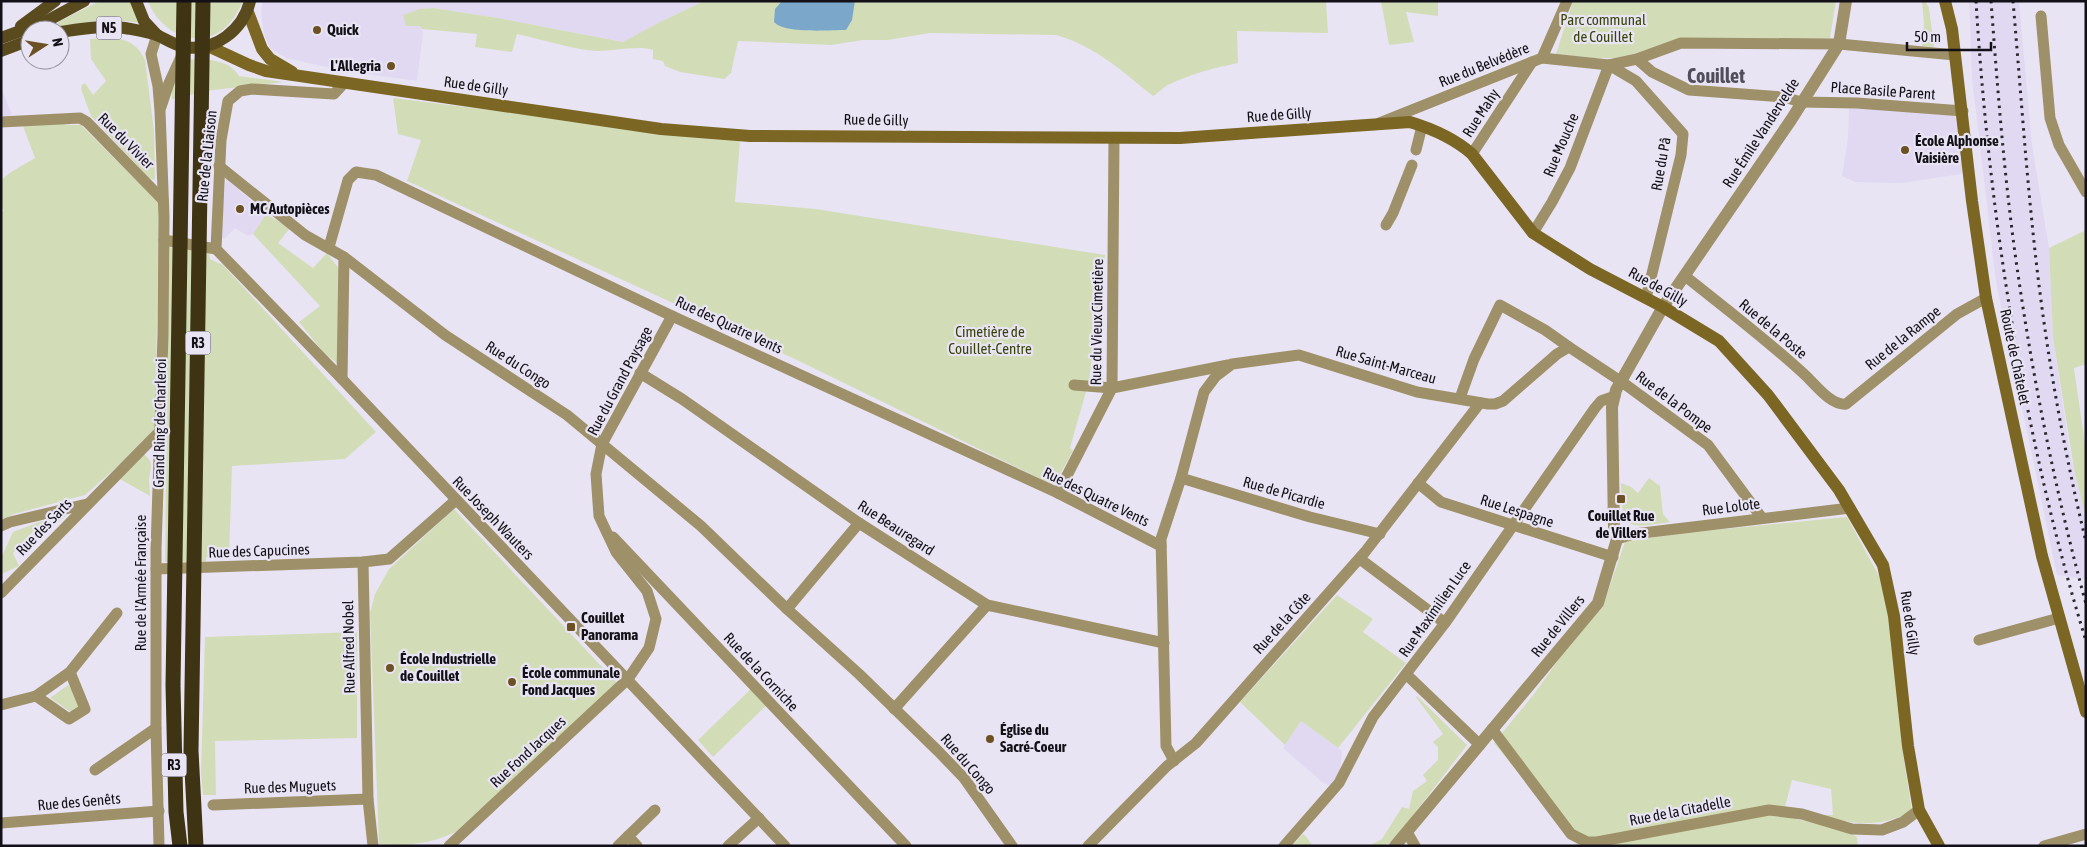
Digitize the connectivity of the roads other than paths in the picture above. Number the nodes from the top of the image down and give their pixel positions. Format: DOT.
graph roads {
  1 [pos="55,1"];
  2 [pos="84,1"];
  3 [pos="136,1"];
  4 [pos="184,1"];
  5 [pos="203,1"];
  6 [pos="1567,1"];
  7 [pos="1846,1"];
  8 [pos="1944,1"];
  9 [pos="249,6"];
  10 [pos="2041,16"];
  11 [pos="70,31"];
  12 [pos="157,35"];
  13 [pos="6,36"];
  14 [pos="20,44"];
  15 [pos="1839,44"];
  16 [pos="208,46"];
  17 [pos="184,47"];
  18 [pos="1,51"];
  19 [pos="1956,55"];
  20 [pos="1637,59"];
  21 [pos="1537,60"];
  22 [pos="1610,65"];
  23 [pos="296,75"];
  24 [pos="344,83"];
  25 [pos="1801,102"];
  26 [pos="160,111"];
  27 [pos="1963,111"];
  28 [pos="1,122"];
  29 [pos="1375,124"];
  30 [pos="1422,126"];
  31 [pos="1114,139"];
  32 [pos="1416,150"];
  33 [pos="1472,154"];
  34 [pos="1412,165"];
  35 [pos="219,166"];
  36 [pos="2084,188"];
  37 [pos="163,200"];
  38 [pos="1386,225"];
  39 [pos="1533,233"];
  40 [pos="164,240"];
  41 [pos="329,247"];
  42 [pos="216,249"];
  43 [pos="344,257"];
  44 [pos="1685,276"];
  45 [pos="1646,298"];
  46 [pos="1986,298"];
  47 [pos="1664,307"];
  48 [pos="672,316"];
  49 [pos="1569,347"];
  50 [pos="1232,364"];
  51 [pos="640,373"];
  52 [pos="342,379"];
  53 [pos="1622,382"];
  54 [pos="1074,385"];
  55 [pos="1112,388"];
  56 [pos="1615,396"];
  57 [pos="1460,398"];
  58 [pos="1480,403"];
  59 [pos="1840,405"];
  60 [pos="159,432"];
  61 [pos="602,444"];
  62 [pos="1181,478"];
  63 [pos="1418,483"];
  64 [pos="1058,493"];
  65 [pos="456,500"];
  66 [pos="87,504"];
  67 [pos="1850,508"];
  68 [pos="599,516"];
  69 [pos="1762,518"];
  70 [pos="859,523"];
  71 [pos="1512,525"];
  72 [pos="1,526"];
  73 [pos="1380,534"];
  74 [pos="1617,539"];
  75 [pos="1161,546"];
  76 [pos="1613,557"];
  77 [pos="1360,559"];
  78 [pos="363,562"];
  79 [pos="156,569"];
  80 [pos="1,593"];
  81 [pos="987,605"];
  82 [pos="787,609"];
  83 [pos="118,613"];
  84 [pos="2059,618"];
  85 [pos="1445,623"];
  86 [pos="1979,640"];
  87 [pos="1164,643"];
  88 [pos="70,672"];
  89 [pos="1407,675"];
  90 [pos="628,679"];
  91 [pos="36,696"];
  92 [pos="1,705"];
  93 [pos="894,709"];
  94 [pos="2086,712"];
  95 [pos="156,728"];
  96 [pos="1492,729"];
  97 [pos="1480,745"];
  98 [pos="1174,760"];
  99 [pos="95,770"];
  100 [pos="368,799"];
  101 [pos="213,805"];
  102 [pos="655,810"];
  103 [pos="1919,810"];
  104 [pos="159,811"];
  105 [pos="759,818"];
  106 [pos="1,824"];
  107 [pos="1407,832"];
  108 [pos="2086,834"];
  109 [pos="628,836"];
  110 [pos="159,846"];
  111 [pos="180,846"];
  112 [pos="196,846"];
  113 [pos="373,846"];
  114 [pos="449,846"];
  115 [pos="618,846"];
  116 [pos="637,846"];
  117 [pos="728,846"];
  118 [pos="786,846"];
  119 [pos="906,846"];
  120 [pos="1012,846"];
  121 [pos="1088,846"];
  122 [pos="1284,846"];
  123 [pos="1395,846"];
  124 [pos="1415,846"];
  125 [pos="1939,846"];
  126 [pos="2044,846"];
  1 -- 13 [label="main road, N5"];
  2 -- 13 [label="main road, N5"];
  3 -- 12 [label="main road, N5"];
  4 -- 111 [label="highway, Grand Ring de Charleroi / R3"];
  5 -- 112 [label="highway, R3"];
  6 -- 21 [label="street, Rue Mahy"];
  7 -- 15 [label="street, Rue Émile Vandervelde"];
  8 -- 19 [label="main road, Route de Châtelet"];
  9 -- 16 [label="main road, N5"];
  9 -- 23 [label="main road"];
  10 -- 36 [label="street"];
  11 -- 12 [label="main road, N5"];
  12 -- 17 [label="main road, N5"];
  12 -- 26 [label="street, Rue de l'Armée Française"];
  14 -- 18 [label="main road"];
  15 -- 19 [label="street"];
  15 -- 20 [label="street, Rue du Belvédère"];
  15 -- 25 [label="street, Rue Émile Vandervelde"];
  16 -- 17 [label="main road, N5"];
  16 -- 23 [label="main road, Rue de Gilly"];
  17 -- 26 [label="street, Rue de l'Armée Française"];
  19 -- 27 [label="main road, Route de Châtelet"];
  20 -- 22 [label="street, Rue du Belvédère"];
  20 -- 25 [label="street"];
  21 -- 22 [label="street, Rue du Belvédère"];
  21 -- 29 [label="street, Rue du Belvédère"];
  21 -- 33 [label="street, Rue Mahy"];
  22 -- 39 [label="street, Rue Mouche"];
  22 -- 45 [label="street, Rue du Pâ"];
  23 -- 24 [label="main road, Rue de Gilly"];
  24 -- 31 [label="main road, Rue de Gilly"];
  24 -- 35 [label="street, Rue de la Liaison"];
  25 -- 27 [label="street, Place Basile Parent"];
  25 -- 44 [label="street, Rue Émile Vandervelde"];
  26 -- 37 [label="street, Rue de l'Armée Française"];
  27 -- 46 [label="main road, Route de Châtelet"];
  28 -- 37 [label="street, Rue du Vivier"];
  29 -- 30 [label="main road, Rue de Gilly"];
  29 -- 31 [label="main road, Rue de Gilly"];
  30 -- 32 [label="street"];
  30 -- 33 [label="main road, Rue de Gilly"];
  31 -- 55 [label="street, Rue du Vieux Cimetière"];
  33 -- 39 [label="main road, Rue de Gilly"];
  34 -- 38 [label="street"];
  35 -- 41 [label="street, Rue du Congo"];
  35 -- 42 [label="street, Rue de la Liaison"];
  37 -- 40 [label="street, Rue de l'Armée Française"];
  39 -- 45 [label="main road, Rue de Gilly"];
  40 -- 42 [label="street"];
  40 -- 60 [label="street, Rue de l'Armée Française"];
  41 -- 43 [label="street, Rue du Congo"];
  41 -- 48 [label="street, Rue des Quatre Vents"];
  42 -- 52 [label="street, Rue Joseph Wauters"];
  43 -- 52 [label="street"];
  43 -- 61 [label="street, Rue du Congo"];
  44 -- 47 [label="street, Rue de Villers"];
  44 -- 59 [label="street, Rue de la Poste"];
  45 -- 47 [label="main road, Rue de Gilly"];
  46 -- 59 [label="street, Rue de la Rampe"];
  46 -- 84 [label="main road, Route de Châtelet"];
  47 -- 53 [label="street, Rue de Villers"];
  47 -- 67 [label="main road, Rue de Gilly"];
  48 -- 51 [label="street, Rue du Grand Paysage"];
  48 -- 64 [label="street, Rue des Quatre Vents"];
  49 -- 53 [label="street"];
  49 -- 57 [label="street"];
  49 -- 58 [label="street, Rue Saint-Marceau"];
  50 -- 55 [label="street, Rue Saint-Marceau"];
  50 -- 57 [label="street, Rue Saint-Marceau"];
  50 -- 62 [label="street"];
  51 -- 61 [label="street, Rue du Grand Paysage"];
  51 -- 70 [label="street, Rue Beauregard"];
  52 -- 65 [label="street, Rue Joseph Wauters"];
  53 -- 56 [label="street, Rue de Villers"];
  53 -- 69 [label="street, Rue de la Pompe"];
  54 -- 55 [label="street, Rue Saint-Marceau"];
  55 -- 64 [label="street, Rue du Vieux Cimetière"];
  56 -- 71 [label="street, Rue Maximilien Luce"];
  56 -- 74 [label="street, Rue de Villers"];
  57 -- 58 [label="street, Rue Saint-Marceau"];
  58 -- 63 [label="street, Rue de la Côte"];
  60 -- 66 [label="street, Rue des Sarts"];
  60 -- 79 [label="street, Rue de l'Armée Française"];
  61 -- 68 [label="street, Rue du Grand Paysage"];
  61 -- 82 [label="street, Rue du Congo"];
  62 -- 73 [label="street, Rue de Picardie"];
  62 -- 75 [label="street"];
  63 -- 71 [label="street, Rue Lespagne"];
  63 -- 73 [label="street, Rue de la Côte"];
  64 -- 75 [label="street, Rue des Quatre Vents"];
  65 -- 78 [label="street"];
  65 -- 90 [label="street, Rue Joseph Wauters"];
  66 -- 72 [label="street, Rue des Sarts"];
  66 -- 80 [label="street, Rue des Sarts"];
  67 -- 69 [label="street, Rue Lolote"];
  67 -- 103 [label="main road, Rue de Gilly"];
  68 -- 90 [label="street, Rue du Grand Paysage"];
  68 -- 119 [label="street, Rue de la Corniche"];
  69 -- 74 [label="street, Rue Lolote"];
  70 -- 81 [label="street, Rue Beauregard"];
  70 -- 82 [label="street"];
  71 -- 76 [label="street, Rue Lespagne"];
  71 -- 85 [label="street, Rue Maximilien Luce"];
  73 -- 77 [label="street, Rue de la Côte"];
  74 -- 76 [label="street, Rue de Villers"];
  75 -- 87 [label="street"];
  76 -- 96 [label="street, Rue de Villers"];
  77 -- 85 [label="street"];
  77 -- 98 [label="street, Rue de la Côte"];
  78 -- 79 [label="street, Rue des Capucines"];
  78 -- 100 [label="street, Rue Alfred Nobel"];
  79 -- 95 [label="street, Rue de l'Armée Française"];
  81 -- 87 [label="street, Rue Beauregard"];
  81 -- 93 [label="street"];
  82 -- 93 [label="street, Rue du Congo"];
  83 -- 88 [label="street"];
  84 -- 86 [label="street"];
  84 -- 94 [label="main road, Route de Châtelet"];
  85 -- 89 [label="street, Rue Maximilien Luce"];
  87 -- 98 [label="street"];
  88 -- 91 [label="street"];
  88 -- 91 [label="street"];
  89 -- 97 [label="street"];
  89 -- 122 [label="street, Rue Maximilien Luce"];
  90 -- 105 [label="street, Rue Joseph Wauters"];
  90 -- 114 [label="street, Rue Fond Jacques"];
  91 -- 92 [label="street"];
  93 -- 120 [label="street, Rue du Congo"];
  95 -- 99 [label="street"];
  95 -- 104 [label="street, Rue de l'Armée Française"];
  96 -- 97 [label="street, Rue de Villers"];
  96 -- 103 [label="street, Rue de la Citadelle"];
  97 -- 107 [label="street, Rue de Villers"];
  98 -- 121 [label="street, Rue de la Côte"];
  100 -- 101 [label="street, Rue des Muguets"];
  100 -- 113 [label="street, Rue Alfred Nobel"];
  102 -- 109 [label="street"];
  103 -- 125 [label="main road, Rue de Gilly"];
  104 -- 106 [label="street, Rue des Genêts"];
  104 -- 110 [label="street, Rue de l'Armée Française"];
  105 -- 117 [label="street"];
  105 -- 118 [label="street, Rue Joseph Wauters"];
  107 -- 123 [label="street, Rue de Villers"];
  107 -- 124 [label="street"];
  108 -- 126 [label="street"];
  109 -- 115 [label="street"];
  109 -- 116 [label="street"];
}
